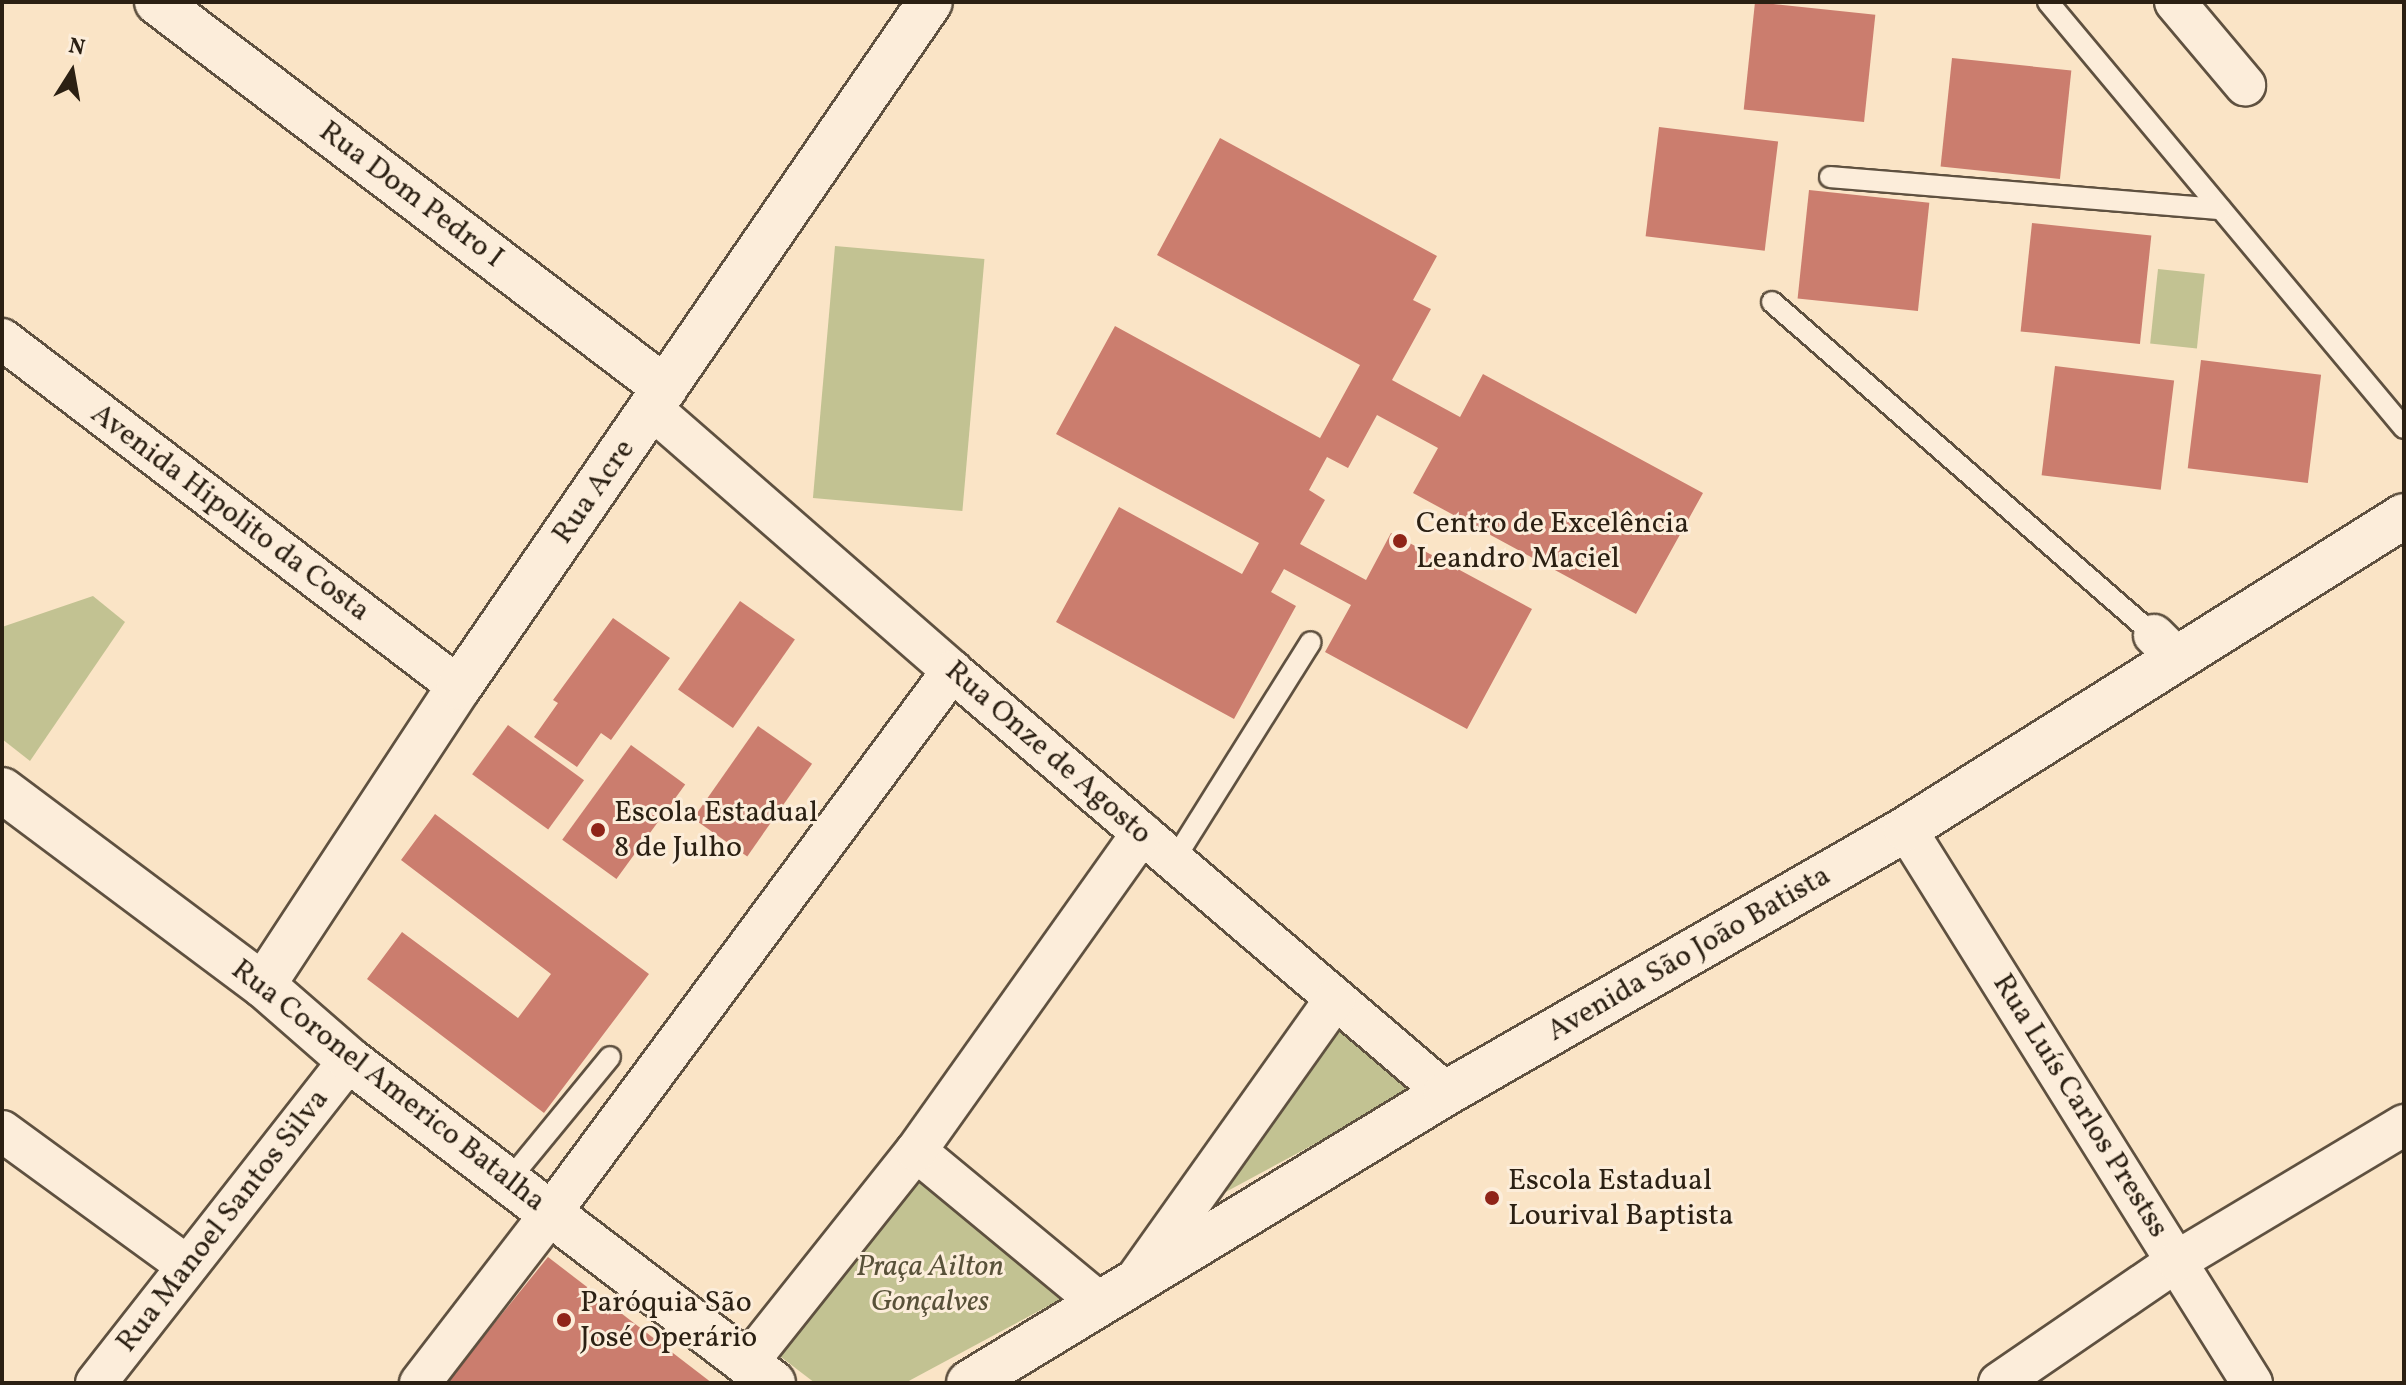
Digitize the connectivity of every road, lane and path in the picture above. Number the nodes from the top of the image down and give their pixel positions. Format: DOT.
graph roads {
  1 [pos="157,2"];
  2 [pos="2048,2"];
  3 [pos="2175,2"];
  4 [pos="915,7"];
  5 [pos="2245,85"];
  6 [pos="1830,177"];
  7 [pos="2221,209"];
  8 [pos="1772,302"];
  9 [pos="2,339"];
  10 [pos="659,398"];
  11 [pos="2404,428"];
  12 [pos="2404,516"];
  13 [pos="1311,642"];
  14 [pos="2166,647"];
  15 [pos="952,671"];
  16 [pos="459,687"];
  17 [pos="2,790"];
  18 [pos="1906,829"];
  19 [pos="1142,833"];
  20 [pos="1174,860"];
  21 [pos="263,985"];
  22 [pos="1335,999"];
  23 [pos="610,1057"];
  24 [pos="349,1060"];
  25 [pos="1446,1093"];
  26 [pos="2404,1125"];
  27 [pos="2,1131"];
  28 [pos="916,1151"];
  29 [pos="509,1180"];
  30 [pos="550,1214"];
  31 [pos="2177,1261"];
  32 [pos="187,1266"];
  33 [pos="1116,1294"];
  34 [pos="760,1372"];
  35 [pos="96,1383"];
  36 [pos="420,1383"];
  37 [pos="969,1383"];
  38 [pos="1999,1383"];
  39 [pos="2252,1383"];
  1 -- 10 [label="street, Rua Dom Pedro I"];
  2 -- 7 [label="lane"];
  3 -- 5 [label="street"];
  4 -- 10 [label="street, Rua Acre"];
  6 -- 7 [label="lane"];
  7 -- 11 [label="lane"];
  8 -- 14 [label="lane"];
  9 -- 16 [label="street, Avenida Hipolito da Costa"];
  10 -- 15 [label="street, Rua Onze de Agosto"];
  10 -- 16 [label="street, Rua Acre"];
  12 -- 14 [label="street, Avenida São João Batista"];
  13 -- 20 [label="lane"];
  14 -- 18 [label="street, Avenida São João Batista"];
  15 -- 19 [label="street, Rua Onze de Agosto"];
  15 -- 30 [label="street"];
  16 -- 21 [label="street, Rua Acre"];
  17 -- 21 [label="street, Rua Coronel Americo Batalha"];
  18 -- 25 [label="street, Avenida São João Batista"];
  18 -- 31 [label="street, Rua Luís Carlos Prestss"];
  19 -- 20 [label="street, Rua Onze de Agosto"];
  19 -- 28 [label="street"];
  20 -- 22 [label="street, Rua Onze de Agosto"];
  21 -- 24 [label="street, Rua Coronel Americo Batalha"];
  22 -- 25 [label="street, Rua Onze de Agosto"];
  22 -- 33 [label="street"];
  23 -- 29 [label="lane"];
  24 -- 29 [label="street, Rua Coronel Americo Batalha"];
  24 -- 32 [label="street, Rua Manoel Santos Silva"];
  25 -- 33 [label="street, Avenida São João Batista"];
  26 -- 31 [label="street"];
  27 -- 32 [label="street"];
  28 -- 33 [label="street"];
  28 -- 34 [label="street"];
  29 -- 30 [label="street, Rua Coronel Americo Batalha"];
  30 -- 34 [label="street, Rua Coronel Americo Batalha"];
  30 -- 36 [label="street"];
  31 -- 38 [label="street"];
  31 -- 39 [label="street, Rua Luís Carlos Prestss"];
  32 -- 35 [label="street, Rua Manoel Santos Silva"];
  33 -- 37 [label="street, Avenida São João Batista"];
}
